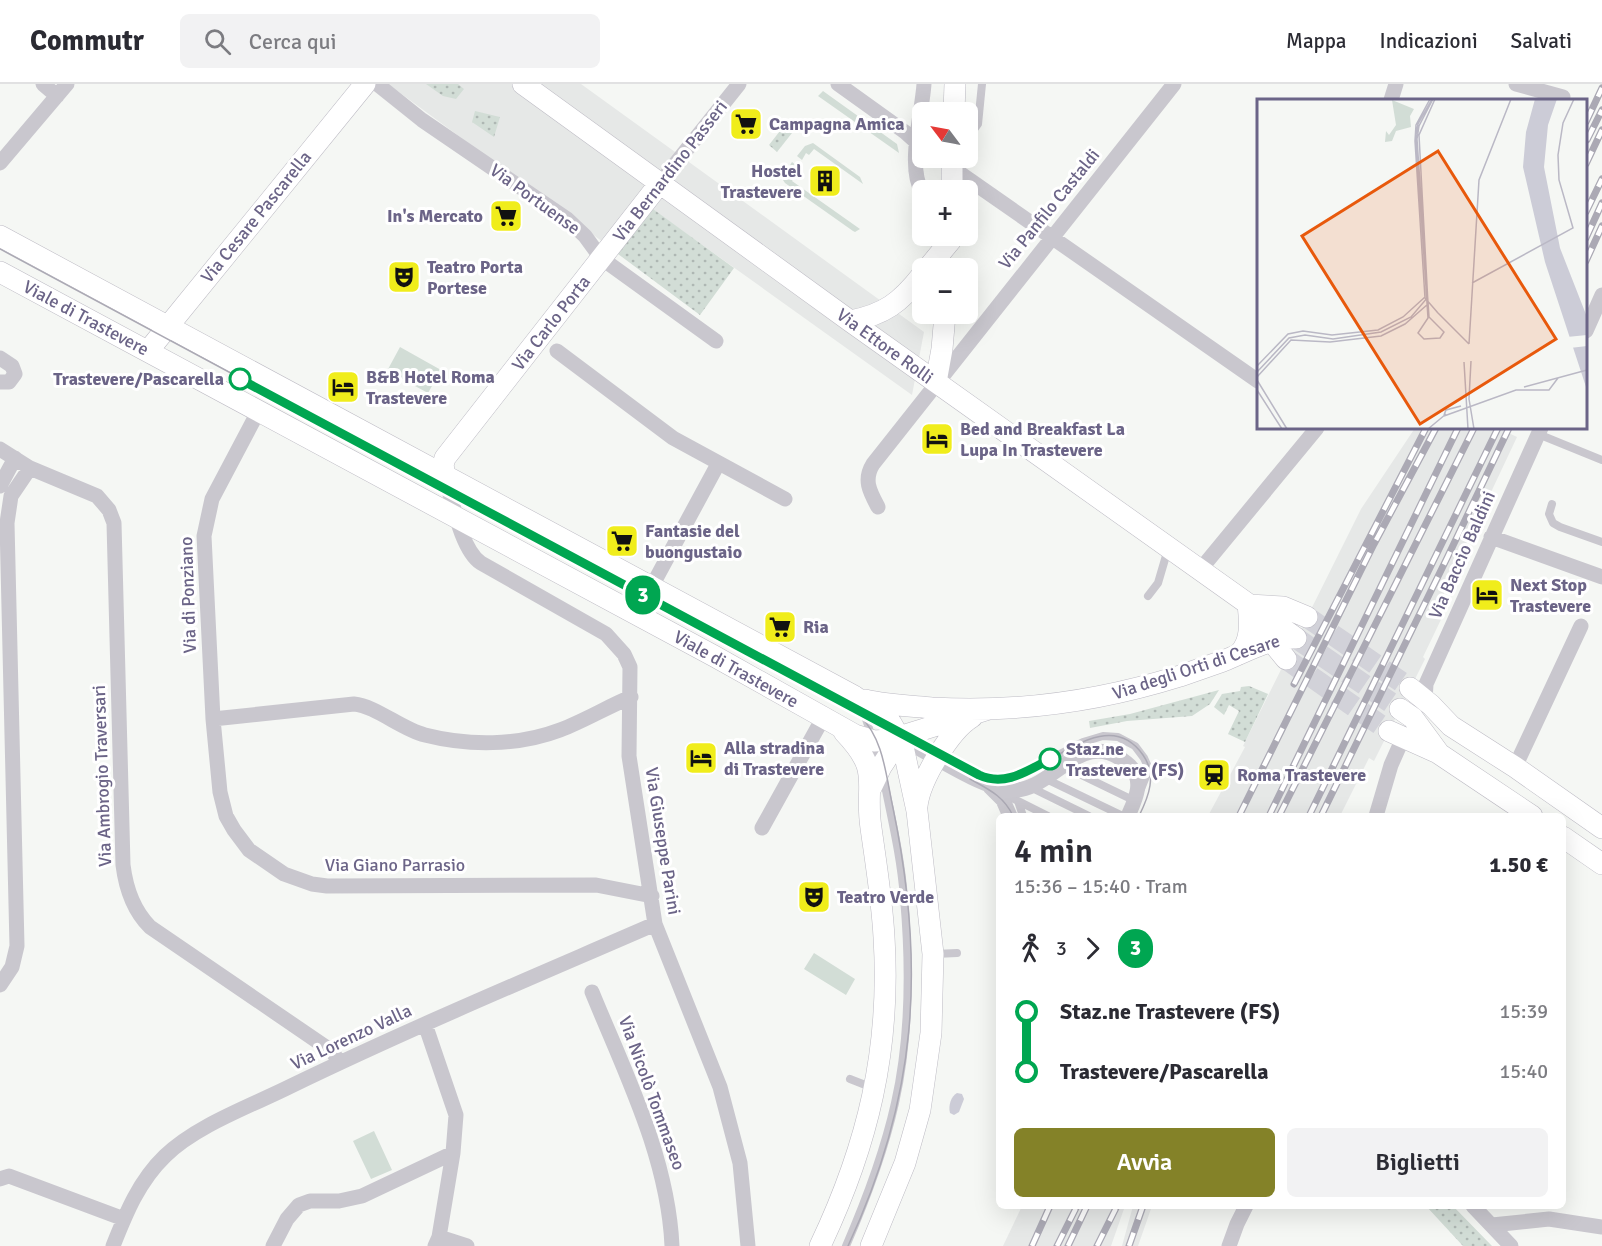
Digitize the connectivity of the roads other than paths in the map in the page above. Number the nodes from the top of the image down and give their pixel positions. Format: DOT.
graph roads {
  1 [pos="43,84"];
  2 [pos="67,84"];
  3 [pos="365,84"];
  4 [pos="378,84"];
  5 [pos="523,84"];
  6 [pos="739,84"];
  7 [pos="838,84"];
  8 [pos="924,84"];
  9 [pos="955,84"];
  10 [pos="982,84"];
  11 [pos="1174,84"];
  12 [pos="1396,84"];
  13 [pos="1516,84"];
  14 [pos="1563,94"];
  15 [pos="57,96"];
  16 [pos="1391,99"];
  17 [pos="922,102"];
  18 [pos="954,102"];
  19 [pos="978,124"];
  20 [pos="912,138"];
  21 [pos="0,163"];
  22 [pos="960,168"];
  23 [pos="660,183"];
  24 [pos="0,236"];
  25 [pos="1052,237"];
  26 [pos="946,246"];
  27 [pos="602,258"];
  28 [pos="936,258"];
  29 [pos="0,272"];
  30 [pos="912,285"];
  31 [pos="1602,295"];
  32 [pos="850,321"];
  33 [pos="944,324"];
  34 [pos="168,325"];
  35 [pos="1587,329"];
  36 [pos="716,341"];
  37 [pos="148,351"];
  38 [pos="557,351"];
  39 [pos="0,358"];
  40 [pos="1257,380"];
  41 [pos="0,382"];
  42 [pos="936,382"];
  43 [pos="259,410"];
  44 [pos="1316,429"];
  45 [pos="1539,431"];
  46 [pos="0,449"];
  47 [pos="15,458"];
  48 [pos="1602,460"];
  49 [pos="718,464"];
  50 [pos="30,468"];
  51 [pos="445,476"];
  52 [pos="0,486"];
  53 [pos="785,499"];
  54 [pos="1552,504"];
  55 [pos="878,507"];
  56 [pos="457,517"];
  57 [pos="1491,537"];
  58 [pos="1602,542"];
  59 [pos="1168,548"];
  60 [pos="1200,570"];
  61 [pos="1602,577"];
  62 [pos="652,586"];
  63 [pos="1148,597"];
  64 [pos="1248,604"];
  65 [pos="1307,617"];
  66 [pos="1581,626"];
  67 [pos="1296,638"];
  68 [pos="1271,642"];
  69 [pos="1239,654"];
  70 [pos="1418,694"];
  71 [pos="631,697"];
  72 [pos="858,698"];
  73 [pos="989,709"];
  74 [pos="823,718"];
  75 [pos="213,719"];
  76 [pos="1451,726"];
  77 [pos="842,729"];
  78 [pos="872,733"];
  79 [pos="1396,735"];
  80 [pos="900,738"];
  81 [pos="1438,753"];
  82 [pos="938,758"];
  83 [pos="881,767"];
  84 [pos="1515,767"];
  85 [pos="1058,768"];
  86 [pos="1045,778"];
  87 [pos="988,785"];
  88 [pos="871,788"];
  89 [pos="1022,794"];
  90 [pos="1135,801"];
  91 [pos="917,810"];
  92 [pos="1009,813"];
  93 [pos="1012,813"];
  94 [pos="1023,813"];
  95 [pos="1044,813"];
  96 [pos="1080,813"];
  97 [pos="1117,813"];
  98 [pos="1129,813"];
  99 [pos="1377,813"];
  100 [pos="1528,813"];
  101 [pos="762,828"];
  102 [pos="1602,828"];
  103 [pos="1566,839"];
  104 [pos="1602,864"];
  105 [pos="652,896"];
  106 [pos="655,924"];
  107 [pos="957,953"];
  108 [pos="933,954"];
  109 [pos="0,985"];
  110 [pos="592,992"];
  111 [pos="425,1024"];
  112 [pos="339,1063"];
  113 [pos="850,1079"];
  114 [pos="875,1089"];
  115 [pos="453,1153"];
  116 [pos="0,1179"];
  117 [pos="1244,1209"];
  118 [pos="1476,1209"];
  119 [pos="124,1219"];
  120 [pos="1492,1225"];
  121 [pos="1602,1227"];
  122 [pos="437,1242"];
  123 [pos="113,1246"];
  124 [pos="273,1246"];
  125 [pos="467,1246"];
  126 [pos="672,1246"];
  127 [pos="748,1246"];
  128 [pos="820,1246"];
  129 [pos="846,1246"];
  130 [pos="871,1246"];
  131 [pos="1229,1246"];
  132 [pos="1512,1246"];
  1 -- 15 [label="street"];
  2 -- 15 [label="street"];
  3 -- 34 [label="main road, Via Cesare Pascarella"];
  4 -- 27 [label="street, Via Portuense"];
  5 -- 23 [label="main road, Via Ettore Rolli"];
  6 -- 23 [label="street, Via Bernardino Passeri"];
  7 -- 20 [label="street"];
  8 -- 17 [label="street"];
  9 -- 18 [label="main road"];
  10 -- 19 [label="lane"];
  11 -- 25 [label="street, Via Panfilo Castaldi"];
  12 -- 16 [label="street"];
  13 -- 14 [label="street"];
  15 -- 21 [label="street"];
  22 -- 25 [label="street"];
  23 -- 27 [label="main road, Via Bernardino Passeri"];
  23 -- 32 [label="main road, Via Ettore Rolli"];
  24 -- 34 [label="main road, Viale di Trastevere"];
  25 -- 40 [label="street"];
  25 -- 42 [label="street, Via Panfilo Castaldi"];
  26 -- 28 [label="main road"];
  27 -- 36 [label="street, Via Portuense"];
  27 -- 51 [label="main road, Via Carlo Porta"];
  29 -- 37 [label="main road, Viale di Trastevere"];
  30 -- 32 [label="main road"];
  31 -- 35 [label="street"];
  32 -- 42 [label="main road, Via Ettore Rolli"];
  33 -- 42 [label="main road"];
  34 -- 37 [label="main road, Via Cesare Pascarella"];
  34 -- 51 [label="main road, Viale di Trastevere"];
  37 -- 43 [label="main road, Viale di Trastevere"];
  38 -- 49 [label="street"];
  39 -- 41 [label="street"];
  42 -- 55 [label="street, Via Panfilo Castaldi"];
  42 -- 59 [label="main road, Via Ettore Rolli"];
  43 -- 56 [label="main road, Viale di Trastevere"];
  43 -- 75 [label="street, Via di Ponziano"];
  44 -- 60 [label="street"];
  45 -- 48 [label="lane"];
  45 -- 57 [label="street, Via Baccio Baldini"];
  46 -- 47 [label="street, Via Ambrogio Traversari"];
  47 -- 50 [label="street, Via Ambrogio Traversari"];
  47 -- 52 [label="street"];
  49 -- 53 [label="street"];
  49 -- 62 [label="street"];
  50 -- 109 [label="street"];
  50 -- 112 [label="street, Via Ambrogio Traversari"];
  51 -- 56 [label="street"];
  51 -- 62 [label="main road, Viale di Trastevere"];
  54 -- 58 [label="lane"];
  56 -- 71 [label="street, Via Giuseppe Parini"];
  56 -- 74 [label="main road, Viale di Trastevere"];
  57 -- 61 [label="street"];
  57 -- 70 [label="street, Via Baccio Baldini"];
  59 -- 60 [label="main road, Via Ettore Rolli"];
  59 -- 63 [label="lane"];
  60 -- 64 [label="main road, Via Ettore Rolli"];
  62 -- 72 [label="main road, Viale di Trastevere"];
  64 -- 65 [label="main road"];
  64 -- 67 [label="main road, Via Ettore Rolli"];
  64 -- 68 [label="main road, Via Ettore Rolli"];
  64 -- 69 [label="main road"];
  66 -- 84 [label="street"];
  67 -- 68 [label="main road, Via degli Orti di Cesare"];
  68 -- 69 [label="main road, Via degli Orti di Cesare"];
  68 -- 69 [label="main road, Via Ettore Rolli"];
  69 -- 73 [label="main road, Via degli Orti di Cesare"];
  70 -- 76 [label="main road"];
  71 -- 75 [label="street"];
  71 -- 105 [label="street, Via Giuseppe Parini"];
  72 -- 73 [label="main road, Via degli Orti di Cesare"];
  72 -- 78 [label="lane"];
  72 -- 80 [label="main road"];
  73 -- 80 [label="main road, Via degli Orti di Cesare"];
  73 -- 82 [label="main road, Via degli Orti di Cesare"];
  74 -- 77 [label="main road, Viale di Trastevere"];
  74 -- 101 [label="street"];
  75 -- 105 [label="street, Via Giano Parrasio"];
  76 -- 81 [label="main road"];
  76 -- 84 [label="main road"];
  77 -- 78 [label="main road, Viale di Trastevere"];
  77 -- 88 [label="main road"];
  78 -- 80 [label="main road, Viale di Trastevere"];
  78 -- 83 [label="lane"];
  79 -- 81 [label="main road"];
  79 -- 99 [label="street"];
  80 -- 82 [label="street"];
  80 -- 83 [label="main road"];
  80 -- 91 [label="main road"];
  81 -- 100 [label="main road"];
  82 -- 87 [label="street"];
  82 -- 91 [label="main road, Via degli Orti di Cesare"];
  83 -- 88 [label="main road"];
  83 -- 129 [label="lane"];
  84 -- 102 [label="main road"];
  85 -- 86 [label="street"];
  85 -- 90 [label="lane"];
  85 -- 90 [label="street"];
  86 -- 89 [label="street"];
  86 -- 97 [label="lane"];
  87 -- 89 [label="street"];
  87 -- 90 [label="lane"];
  87 -- 92 [label="street"];
  88 -- 114 [label="main road"];
  89 -- 93 [label="street"];
  89 -- 94 [label="lane"];
  89 -- 95 [label="lane"];
  89 -- 96 [label="lane"];
  90 -- 98 [label="street"];
  91 -- 108 [label="main road"];
  103 -- 104 [label="main road"];
  105 -- 106 [label="street, Via Giuseppe Parini"];
  106 -- 111 [label="street, Via Lorenzo Valla"];
  106 -- 127 [label="street, Via Giuseppe Parini"];
  107 -- 108 [label="lane"];
  108 -- 130 [label="main road"];
  110 -- 126 [label="street, Via Nicolò Tommaseo"];
  111 -- 112 [label="street, Via Lorenzo Valla"];
  111 -- 115 [label="street"];
  112 -- 119 [label="street, Via Lorenzo Valla"];
  113 -- 114 [label="lane"];
  114 -- 128 [label="main road"];
  115 -- 122 [label="street"];
  115 -- 124 [label="street"];
  116 -- 119 [label="street"];
  117 -- 131 [label="street"];
  118 -- 120 [label="street"];
  119 -- 123 [label="street, Via Lorenzo Valla"];
  120 -- 121 [label="street"];
  120 -- 132 [label="street"];
  122 -- 125 [label="street"];
}
